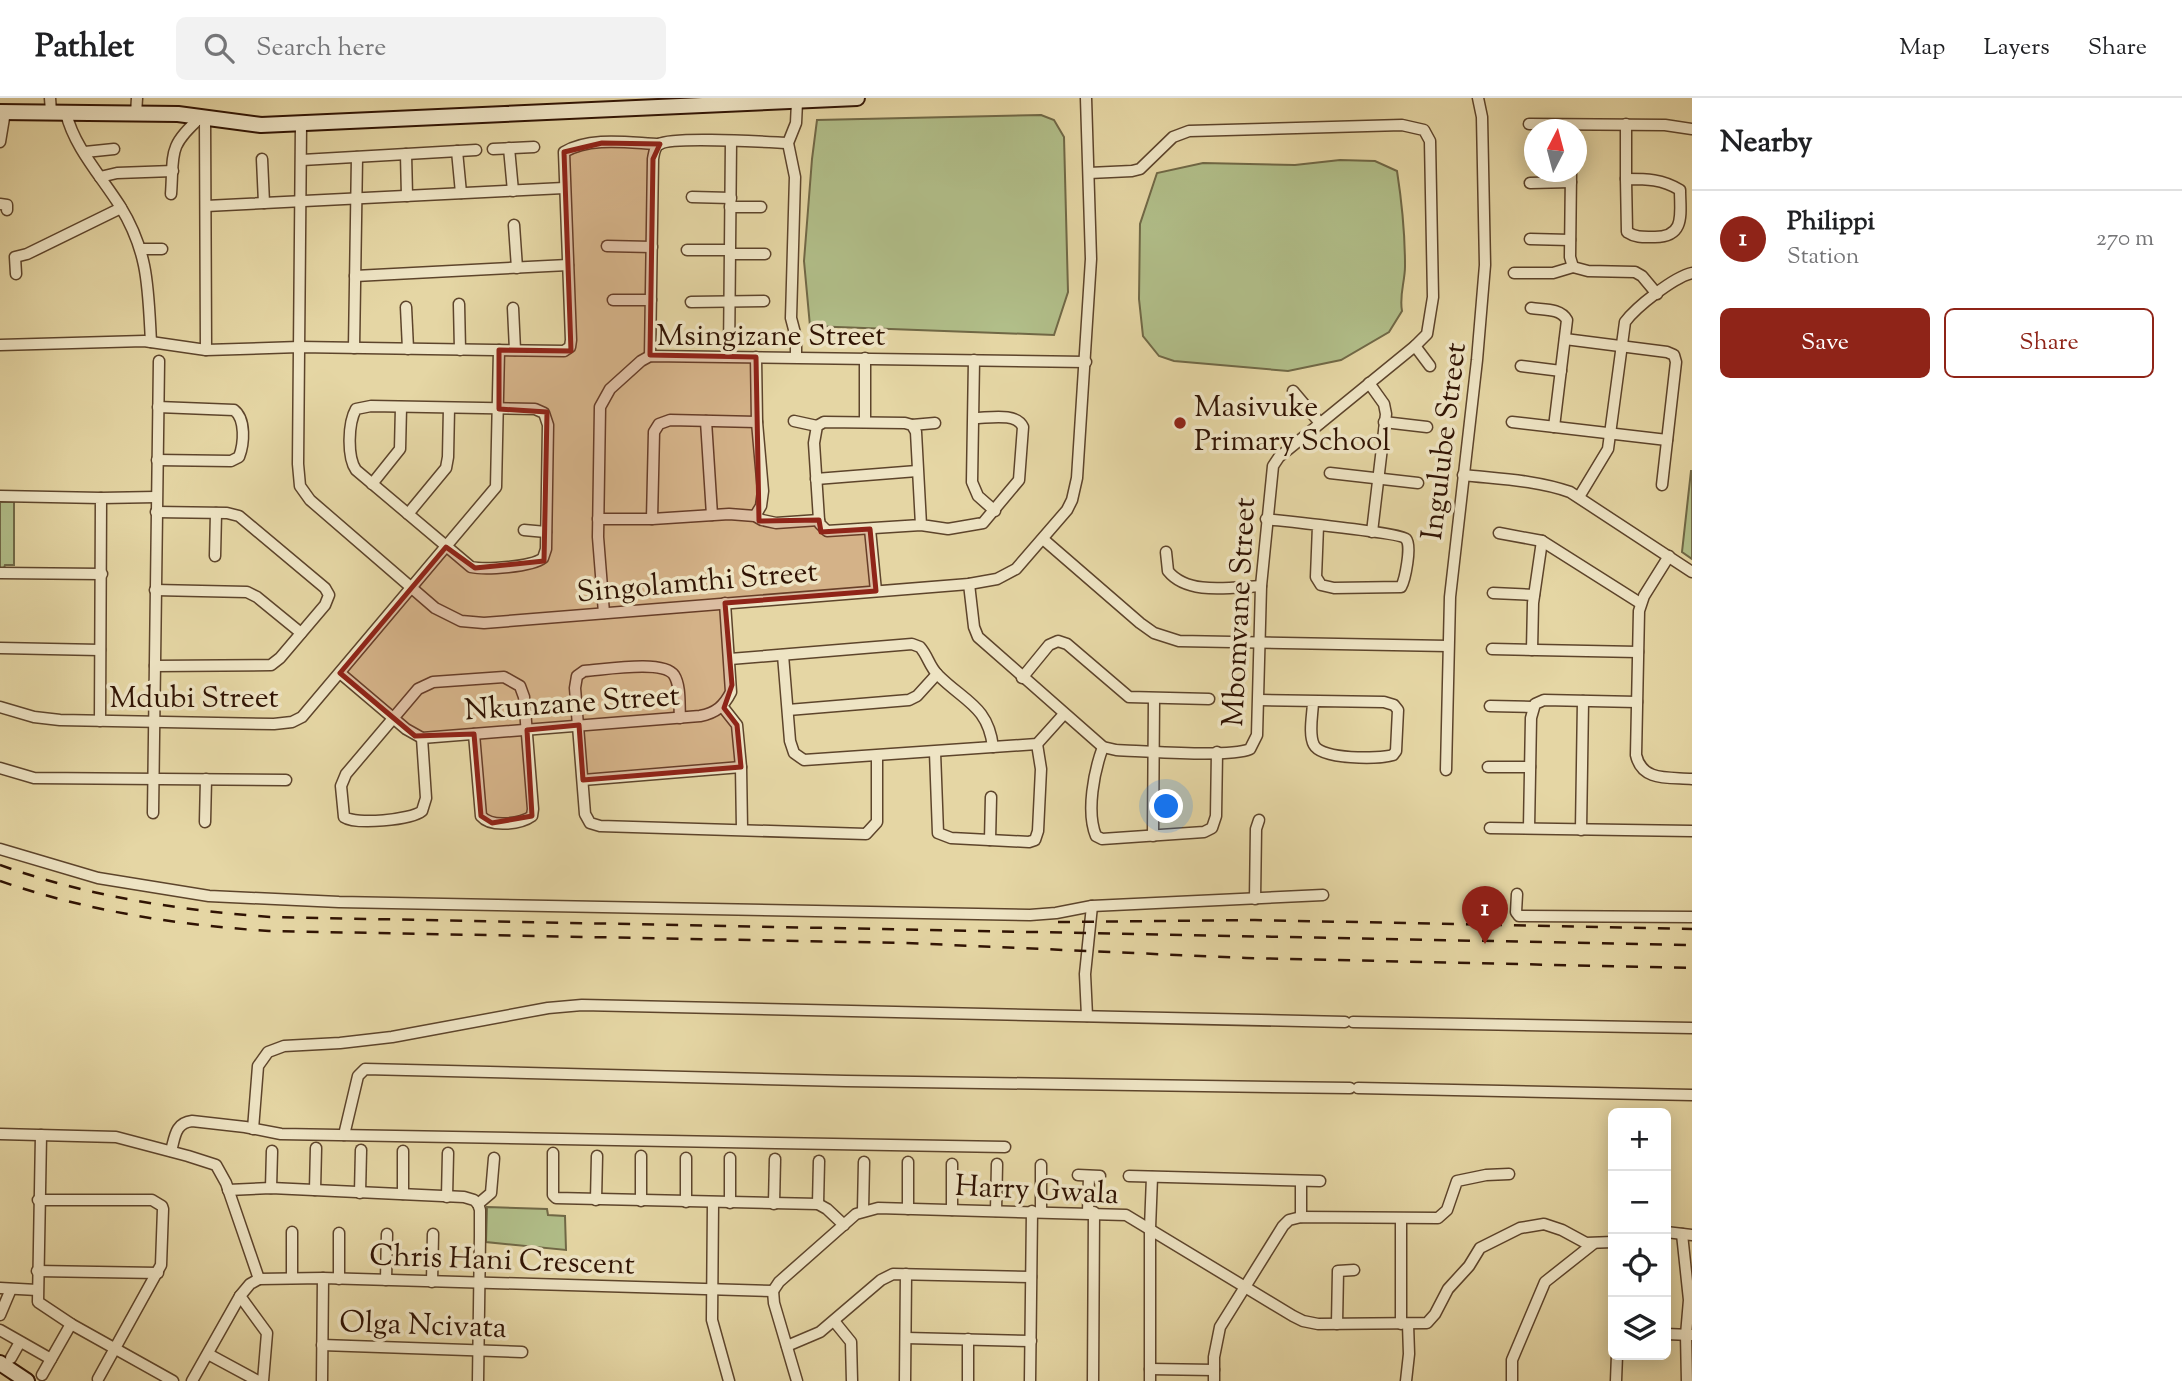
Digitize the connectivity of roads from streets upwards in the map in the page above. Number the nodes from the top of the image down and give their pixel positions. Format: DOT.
graph roads {
  1 [pos="137,98"];
  2 [pos="857,98"];
  3 [pos="1086,98"];
  4 [pos="1478,98"];
  5 [pos="1486,98"];
  6 [pos="704,102"];
  7 [pos="797,102"];
  8 [pos="56,108"];
  9 [pos="2,112"];
  10 [pos="136,114"];
  11 [pos="1482,117"];
  12 [pos="202,118"];
  13 [pos="301,124"];
  14 [pos="1626,124"];
  15 [pos="1587,126"];
  16 [pos="1692,129"];
  17 [pos="731,141"];
  18 [pos="0,142"];
  19 [pos="788,143"];
  20 [pos="660,144"];
  21 [pos="534,147"];
  22 [pos="509,148"];
  23 [pos="114,149"];
  24 [pos="493,149"];
  25 [pos="476,150"];
  26 [pos="457,151"];
  27 [pos="85,152"];
  28 [pos="406,154"];
  29 [pos="357,157"];
  30 [pos="262,159"];
  31 [pos="302,160"];
  32 [pos="173,171"];
  33 [pos="1089,173"];
  34 [pos="100,177"];
  35 [pos="1626,179"];
  36 [pos="1538,182"];
  37 [pos="1571,182"];
  38 [pos="1531,183"];
  39 [pos="564,188"];
  40 [pos="513,191"];
  41 [pos="461,193"];
  42 [pos="172,194"];
  43 [pos="407,195"];
  44 [pos="692,197"];
  45 [pos="355,198"];
  46 [pos="301,201"];
  47 [pos="731,202"];
  48 [pos="264,203"];
  49 [pos="206,206"];
  50 [pos="761,207"];
  51 [pos="121,208"];
  52 [pos="514,225"];
  53 [pos="1530,239"];
  54 [pos="1570,240"];
  55 [pos="607,246"];
  56 [pos="652,247"];
  57 [pos="141,249"];
  58 [pos="162,249"];
  59 [pos="687,250"];
  60 [pos="730,252"];
  61 [pos="765,254"];
  62 [pos="568,265"];
  63 [pos="1573,267"];
  64 [pos="517,268"];
  65 [pos="1514,273"];
  66 [pos="1692,273"];
  67 [pos="16,274"];
  68 [pos="355,276"];
  69 [pos="1657,294"];
  70 [pos="613,300"];
  71 [pos="651,300"];
  72 [pos="729,301"];
  73 [pos="764,301"];
  74 [pos="691,302"];
  75 [pos="459,304"];
  76 [pos="406,307"];
  77 [pos="513,308"];
  78 [pos="1531,308"];
  79 [pos="1565,338"];
  80 [pos="151,342"];
  81 [pos="0,345"];
  82 [pos="1415,346"];
  83 [pos="1621,346"];
  84 [pos="299,348"];
  85 [pos="354,348"];
  86 [pos="408,349"];
  87 [pos="460,349"];
  88 [pos="206,350"];
  89 [pos="499,350"];
  90 [pos="515,351"];
  91 [pos="650,356"];
  92 [pos="729,356"];
  93 [pos="756,357"];
  94 [pos="796,357"];
  95 [pos="866,358"];
  96 [pos="974,360"];
  97 [pos="159,361"];
  98 [pos="1086,362"];
  99 [pos="1430,366"];
  100 [pos="1521,366"];
  101 [pos="1561,371"];
  102 [pos="1369,383"];
  103 [pos="1293,391"];
  104 [pos="158,407"];
  105 [pos="401,407"];
  106 [pos="449,408"];
  107 [pos="499,409"];
  108 [pos="974,418"];
  109 [pos="706,421"];
  110 [pos="794,421"];
  111 [pos="757,422"];
  112 [pos="865,422"];
  113 [pos="1384,422"];
  114 [pos="1512,422"];
  115 [pos="935,423"];
  116 [pos="1320,423"];
  117 [pos="912,425"];
  118 [pos="817,426"];
  119 [pos="1554,426"];
  120 [pos="1427,427"];
  121 [pos="1611,433"];
  122 [pos="1667,440"];
  123 [pos="157,460"];
  124 [pos="917,471"];
  125 [pos="1330,473"];
  126 [pos="1464,475"];
  127 [pos="816,479"];
  128 [pos="1377,479"];
  129 [pos="1418,483"];
  130 [pos="372,484"];
  131 [pos="1662,485"];
  132 [pos="0,496"];
  133 [pos="156,497"];
  134 [pos="1579,497"];
  135 [pos="101,498"];
  136 [pos="995,511"];
  137 [pos="156,512"];
  138 [pos="216,513"];
  139 [pos="408,514"];
  140 [pos="712,515"];
  141 [pos="755,516"];
  142 [pos="598,519"];
  143 [pos="652,519"];
  144 [pos="1266,519"];
  145 [pos="819,520"];
  146 [pos="921,525"];
  147 [pos="1318,526"];
  148 [pos="870,529"];
  149 [pos="524,530"];
  150 [pos="546,532"];
  151 [pos="1372,532"];
  152 [pos="1499,534"];
  153 [pos="1043,539"];
  154 [pos="1542,541"];
  155 [pos="446,547"];
  156 [pos="1166,552"];
  157 [pos="215,556"];
  158 [pos="1669,556"];
  159 [pos="1692,572"];
  160 [pos="0,573"];
  161 [pos="102,574"];
  162 [pos="970,584"];
  163 [pos="1261,586"];
  164 [pos="412,588"];
  165 [pos="156,590"];
  166 [pos="876,591"];
  167 [pos="1493,593"];
  168 [pos="1534,594"];
  169 [pos="725,603"];
  170 [pos="1640,603"];
  171 [pos="604,613"];
  172 [pos="301,633"];
  173 [pos="1260,643"];
  174 [pos="1448,646"];
  175 [pos="0,648"];
  176 [pos="1492,649"];
  177 [pos="100,650"];
  178 [pos="1532,650"];
  179 [pos="1638,652"];
  180 [pos="783,655"];
  181 [pos="730,659"];
  182 [pos="155,666"];
  183 [pos="341,673"];
  184 [pos="937,674"];
  185 [pos="1022,678"];
  186 [pos="1154,699"];
  187 [pos="1209,699"];
  188 [pos="1259,700"];
  189 [pos="1313,701"];
  190 [pos="1583,701"];
  191 [pos="1637,702"];
  192 [pos="722,706"];
  193 [pos="1490,706"];
  194 [pos="0,707"];
  195 [pos="1532,707"];
  196 [pos="788,710"];
  197 [pos="1064,714"];
  198 [pos="393,718"];
  199 [pos="680,718"];
  200 [pos="100,721"];
  201 [pos="154,722"];
  202 [pos="579,725"];
  203 [pos="527,730"];
  204 [pos="474,734"];
  205 [pos="422,737"];
  206 [pos="1037,744"];
  207 [pos="993,747"];
  208 [pos="1103,747"];
  209 [pos="1154,751"];
  210 [pos="935,752"];
  211 [pos="1217,752"];
  212 [pos="877,757"];
  213 [pos="741,767"];
  214 [pos="1488,767"];
  215 [pos="1530,767"];
  216 [pos="0,768"];
  217 [pos="1446,771"];
  218 [pos="153,778"];
  219 [pos="206,779"];
  220 [pos="1692,779"];
  221 [pos="286,780"];
  222 [pos="583,780"];
  223 [pos="991,797"];
  224 [pos="153,813"];
  225 [pos="1259,820"];
  226 [pos="205,822"];
  227 [pos="1490,828"];
  228 [pos="1529,828"];
  229 [pos="742,829"];
  230 [pos="1581,830"];
  231 [pos="1692,831"];
  232 [pos="1153,836"];
  233 [pos="990,840"];
  234 [pos="0,849"];
  235 [pos="1517,894"];
  236 [pos="1323,895"];
  237 [pos="1255,899"];
  238 [pos="1092,906"];
  239 [pos="1692,918"];
  240 [pos="1087,1016"];
  241 [pos="1692,1028"];
  242 [pos="1692,1095"];
  243 [pos="253,1129"];
  244 [pos="0,1134"];
  245 [pos="41,1135"];
  246 [pos="344,1135"];
  247 [pos="1005,1147"];
  248 [pos="316,1148"];
  249 [pos="361,1150"];
  250 [pos="171,1151"];
  251 [pos="272,1151"];
  252 [pos="403,1151"];
  253 [pos="448,1153"];
  254 [pos="553,1153"];
  255 [pos="597,1156"];
  256 [pos="641,1156"];
  257 [pos="494,1158"];
  258 [pos="685,1158"];
  259 [pos="730,1158"];
  260 [pos="775,1159"];
  261 [pos="819,1161"];
  262 [pos="864,1162"];
  263 [pos="908,1162"];
  264 [pos="952,1164"];
  265 [pos="997,1164"];
  266 [pos="1041,1165"];
  267 [pos="1509,1174"];
  268 [pos="1077,1175"];
  269 [pos="1129,1176"];
  270 [pos="1152,1177"];
  271 [pos="1301,1181"];
  272 [pos="1320,1181"];
  273 [pos="271,1188"];
  274 [pos="228,1189"];
  275 [pos="316,1190"];
  276 [pos="360,1193"];
  277 [pos="404,1194"];
  278 [pos="447,1196"];
  279 [pos="38,1200"];
  280 [pos="596,1200"];
  281 [pos="641,1201"];
  282 [pos="686,1202"];
  283 [pos="478,1203"];
  284 [pos="713,1203"];
  285 [pos="730,1203"];
  286 [pos="774,1204"];
  287 [pos="818,1204"];
  288 [pos="908,1209"];
  289 [pos="863,1210"];
  290 [pos="952,1210"];
  291 [pos="996,1211"];
  292 [pos="1037,1211"];
  293 [pos="1091,1212"];
  294 [pos="1301,1217"];
  295 [pos="1401,1219"];
  296 [pos="844,1225"];
  297 [pos="1150,1228"];
  298 [pos="292,1232"];
  299 [pos="340,1233"];
  300 [pos="1671,1233"];
  301 [pos="387,1234"];
  302 [pos="433,1234"];
  303 [pos="1689,1237"];
  304 [pos="1608,1242"];
  305 [pos="1593,1244"];
  306 [pos="37,1270"];
  307 [pos="1354,1270"];
  308 [pos="158,1273"];
  309 [pos="905,1274"];
  310 [pos="1031,1277"];
  311 [pos="292,1278"];
  312 [pos="323,1278"];
  313 [pos="259,1279"];
  314 [pos="339,1279"];
  315 [pos="386,1280"];
  316 [pos="432,1282"];
  317 [pos="480,1284"];
  318 [pos="1245,1286"];
  319 [pos="6,1289"];
  320 [pos="37,1290"];
  321 [pos="712,1290"];
  322 [pos="773,1291"];
  323 [pos="240,1296"];
  324 [pos="0,1315"];
  325 [pos="834,1321"];
  326 [pos="71,1324"];
  327 [pos="1337,1324"];
  328 [pos="1405,1324"];
  329 [pos="0,1330"];
  330 [pos="1671,1334"];
  331 [pos="1689,1335"];
  332 [pos="906,1338"];
  333 [pos="968,1339"];
  334 [pos="1031,1341"];
  335 [pos="20,1342"];
  336 [pos="322,1345"];
  337 [pos="787,1346"];
  338 [pos="116,1348"];
  339 [pos="478,1351"];
  340 [pos="522,1352"];
  341 [pos="208,1354"];
  342 [pos="51,1359"];
  343 [pos="6,1360"];
  344 [pos="1617,1360"];
  345 [pos="1150,1369"];
  346 [pos="7,1372"];
  347 [pos="42,1375"];
  348 [pos="1214,1376"];
  349 [pos="247,1378"];
  350 [pos="98,1379"];
  351 [pos="27,1381"];
  352 [pos="173,1381"];
  353 [pos="192,1381"];
  354 [pos="261,1381"];
  355 [pos="322,1381"];
  356 [pos="478,1381"];
  357 [pos="729,1381"];
  358 [pos="797,1381"];
  359 [pos="852,1381"];
  360 [pos="905,1381"];
  361 [pos="968,1381"];
  362 [pos="1030,1381"];
  363 [pos="1093,1381"];
  364 [pos="1150,1381"];
  365 [pos="1406,1381"];
  366 [pos="1512,1381"];
  367 [pos="1616,1381"];
  368 [pos="1687,1381"];
  1 -- 10 [label="street"];
  2 -- 7 [label="street"];
  3 -- 33 [label="street, Singolamthi Street"];
  4 -- 11 [label="street, Ingulube Street"];
  5 -- 11 [label="street, Ingulube Street"];
  6 -- 7 [label="street"];
  6 -- 13 [label="street"];
  7 -- 19 [label="street"];
  8 -- 9 [label="street"];
  8 -- 10 [label="street"];
  8 -- 27 [label="street"];
  9 -- 18 [label="street"];
  10 -- 12 [label="street"];
  11 -- 126 [label="street, Ingulube Street"];
  12 -- 13 [label="street"];
  12 -- 32 [label="street"];
  12 -- 49 [label="street"];
  13 -- 31 [label="street, Singolamthi Street"];
  14 -- 15 [label="street"];
  14 -- 16 [label="street"];
  14 -- 35 [label="street"];
  17 -- 19 [label="street"];
  17 -- 20 [label="street"];
  17 -- 47 [label="street"];
  19 -- 94 [label="street"];
  20 -- 39 [label="street"];
  20 -- 56 [label="street"];
  21 -- 22 [label="street"];
  22 -- 24 [label="street"];
  22 -- 40 [label="street"];
  23 -- 27 [label="street"];
  25 -- 26 [label="street"];
  26 -- 28 [label="street"];
  26 -- 41 [label="street"];
  27 -- 34 [label="street"];
  28 -- 29 [label="street"];
  28 -- 43 [label="street"];
  29 -- 31 [label="street"];
  29 -- 45 [label="street"];
  30 -- 48 [label="street"];
  31 -- 46 [label="street, Singolamthi Street"];
  32 -- 34 [label="street"];
  32 -- 42 [label="street"];
  33 -- 82 [label="street, Mbomvane Street"];
  33 -- 98 [label="street, Singolamthi Street"];
  34 -- 51 [label="street"];
  35 -- 35 [label="street"];
  36 -- 38 [label="street"];
  37 -- 54 [label="street"];
  39 -- 40 [label="street"];
  39 -- 62 [label="street"];
  40 -- 41 [label="street"];
  41 -- 43 [label="street"];
  43 -- 45 [label="street"];
  44 -- 47 [label="street"];
  45 -- 46 [label="street"];
  45 -- 68 [label="street"];
  46 -- 48 [label="street"];
  46 -- 84 [label="street, Singolamthi Street"];
  47 -- 50 [label="street"];
  47 -- 60 [label="street"];
  48 -- 49 [label="street"];
  49 -- 88 [label="street"];
  51 -- 57 [label="street"];
  51 -- 67 [label="street"];
  52 -- 64 [label="street"];
  53 -- 54 [label="street"];
  54 -- 63 [label="street"];
  55 -- 56 [label="street"];
  56 -- 71 [label="street"];
  57 -- 58 [label="street"];
  57 -- 80 [label="street"];
  59 -- 60 [label="street"];
  60 -- 61 [label="street"];
  60 -- 72 [label="street"];
  62 -- 64 [label="street"];
  62 -- 90 [label="street"];
  63 -- 65 [label="street"];
  63 -- 69 [label="street"];
  64 -- 68 [label="street"];
  66 -- 69 [label="street"];
  68 -- 85 [label="street"];
  69 -- 83 [label="street"];
  70 -- 71 [label="street"];
  71 -- 91 [label="street"];
  72 -- 73 [label="street"];
  72 -- 74 [label="street"];
  72 -- 92 [label="street"];
  75 -- 87 [label="street"];
  76 -- 86 [label="street"];
  77 -- 90 [label="street"];
  78 -- 79 [label="street"];
  79 -- 83 [label="street"];
  79 -- 101 [label="street"];
  80 -- 81 [label="street"];
  80 -- 88 [label="street"];
  82 -- 99 [label="street"];
  82 -- 102 [label="street, Mbomvane Street"];
  83 -- 121 [label="street"];
  83 -- 122 [label="street"];
  84 -- 85 [label="street"];
  84 -- 88 [label="street"];
  84 -- 164 [label="street, Singolamthi Street"];
  85 -- 86 [label="street"];
  86 -- 87 [label="street"];
  87 -- 89 [label="street"];
  89 -- 90 [label="street"];
  89 -- 107 [label="street, Mdubi Street"];
  91 -- 92 [label="street, Msingizane Street"];
  91 -- 142 [label="street, Msingizane Street"];
  92 -- 93 [label="street, Msingizane Street"];
  93 -- 94 [label="street, Msingizane Street"];
  93 -- 111 [label="street"];
  94 -- 95 [label="street, Msingizane Street"];
  95 -- 96 [label="street, Msingizane Street"];
  95 -- 112 [label="street"];
  96 -- 98 [label="street, Msingizane Street"];
  96 -- 108 [label="street"];
  97 -- 104 [label="street"];
  98 -- 153 [label="street, Singolamthi Street"];
  100 -- 101 [label="street"];
  101 -- 119 [label="street"];
  102 -- 113 [label="street"];
  102 -- 116 [label="street, Mbomvane Street"];
  103 -- 116 [label="street"];
  104 -- 123 [label="street"];
  104 -- 123 [label="street"];
  105 -- 106 [label="street"];
  105 -- 130 [label="street"];
  105 -- 130 [label="street"];
  106 -- 107 [label="street"];
  106 -- 139 [label="street"];
  107 -- 150 [label="street"];
  107 -- 155 [label="street, Mdubi Street"];
  108 -- 136 [label="street"];
  108 -- 136 [label="street"];
  109 -- 111 [label="street"];
  109 -- 140 [label="street"];
  109 -- 143 [label="street"];
  110 -- 118 [label="street"];
  111 -- 141 [label="street"];
  112 -- 117 [label="street"];
  112 -- 118 [label="street"];
  113 -- 120 [label="street"];
  113 -- 128 [label="street"];
  114 -- 119 [label="street"];
  115 -- 117 [label="street"];
  116 -- 144 [label="street, Mbomvane Street"];
  117 -- 124 [label="street"];
  118 -- 127 [label="street"];
  119 -- 121 [label="street"];
  121 -- 122 [label="street"];
  121 -- 134 [label="street"];
  122 -- 131 [label="street"];
  123 -- 133 [label="street"];
  124 -- 127 [label="street"];
  124 -- 146 [label="street"];
  125 -- 128 [label="street"];
  126 -- 134 [label="street"];
  126 -- 174 [label="street, Ingulube Street"];
  127 -- 145 [label="street"];
  128 -- 129 [label="street"];
  128 -- 151 [label="street"];
  130 -- 139 [label="street"];
  132 -- 135 [label="street"];
  133 -- 135 [label="street"];
  133 -- 137 [label="street"];
  134 -- 158 [label="street"];
  135 -- 161 [label="street"];
  136 -- 146 [label="street"];
  137 -- 138 [label="street"];
  137 -- 165 [label="street"];
  138 -- 157 [label="street"];
  138 -- 172 [label="street"];
  139 -- 155 [label="street"];
  140 -- 141 [label="street"];
  140 -- 143 [label="street"];
  141 -- 145 [label="street"];
  142 -- 143 [label="street"];
  142 -- 171 [label="street, Msingizane Street"];
  144 -- 147 [label="street"];
  144 -- 163 [label="street, Mbomvane Street"];
  145 -- 148 [label="street"];
  146 -- 148 [label="street"];
  147 -- 151 [label="street"];
  147 -- 151 [label="street"];
  148 -- 166 [label="street"];
  149 -- 150 [label="street"];
  150 -- 155 [label="street"];
  152 -- 154 [label="street"];
  153 -- 162 [label="street, Singolamthi Street"];
  153 -- 173 [label="street"];
  154 -- 168 [label="street"];
  154 -- 170 [label="street"];
  155 -- 164 [label="street, Mdubi Street"];
  156 -- 163 [label="street"];
  158 -- 159 [label="street"];
  158 -- 170 [label="street"];
  160 -- 161 [label="street"];
  161 -- 177 [label="street"];
  162 -- 166 [label="street, Singolamthi Street"];
  162 -- 185 [label="street"];
  163 -- 173 [label="street, Mbomvane Street"];
  164 -- 171 [label="street, Singolamthi Street"];
  164 -- 183 [label="street, Mdubi Street"];
  165 -- 172 [label="street"];
  165 -- 182 [label="street"];
  166 -- 169 [label="street, Singolamthi Street"];
  167 -- 168 [label="street"];
  168 -- 178 [label="street"];
  169 -- 171 [label="street, Singolamthi Street"];
  169 -- 181 [label="street, Nkunzane Street"];
  170 -- 179 [label="street"];
  172 -- 182 [label="street"];
  173 -- 174 [label="street"];
  173 -- 188 [label="street, Mbomvane Street"];
  174 -- 217 [label="street, Ingulube Street"];
  175 -- 177 [label="street"];
  176 -- 178 [label="street"];
  177 -- 200 [label="street"];
  178 -- 179 [label="street"];
  179 -- 191 [label="street"];
  180 -- 181 [label="street"];
  180 -- 184 [label="street"];
  180 -- 196 [label="street"];
  181 -- 192 [label="street, Nkunzane Street"];
  182 -- 201 [label="street"];
  183 -- 198 [label="street"];
  183 -- 201 [label="street, Mdubi Street"];
  184 -- 196 [label="street"];
  184 -- 207 [label="street"];
  185 -- 186 [label="street"];
  185 -- 197 [label="street"];
  186 -- 187 [label="street"];
  186 -- 209 [label="street"];
  188 -- 189 [label="street"];
  188 -- 211 [label="street, Mbomvane Street"];
  189 -- 189 [label="street"];
  190 -- 191 [label="street"];
  190 -- 195 [label="street"];
  190 -- 230 [label="street"];
  191 -- 220 [label="street"];
  192 -- 199 [label="street, Nkunzane Street"];
  192 -- 213 [label="street"];
  193 -- 195 [label="street"];
  194 -- 200 [label="street, Mdubi Street"];
  195 -- 215 [label="street"];
  196 -- 212 [label="street"];
  197 -- 206 [label="street"];
  197 -- 208 [label="street"];
  198 -- 203 [label="street"];
  198 -- 205 [label="street"];
  198 -- 205 [label="street"];
  199 -- 202 [label="street, Nkunzane Street"];
  199 -- 202 [label="street"];
  200 -- 201 [label="street, Mdubi Street"];
  201 -- 218 [label="street"];
  202 -- 203 [label="street, Nkunzane Street"];
  202 -- 222 [label="street"];
  203 -- 204 [label="street, Nkunzane Street"];
  203 -- 204 [label="street"];
  204 -- 205 [label="street, Nkunzane Street"];
  206 -- 207 [label="street"];
  206 -- 233 [label="street"];
  207 -- 210 [label="street"];
  208 -- 209 [label="street, Mbomvane Street"];
  208 -- 232 [label="street"];
  209 -- 211 [label="street, Mbomvane Street"];
  209 -- 232 [label="street"];
  210 -- 212 [label="street"];
  210 -- 233 [label="street"];
  211 -- 232 [label="street"];
  212 -- 229 [label="street"];
  213 -- 222 [label="street"];
  213 -- 229 [label="street"];
  214 -- 215 [label="street"];
  215 -- 228 [label="street"];
  216 -- 218 [label="street"];
  218 -- 219 [label="street"];
  218 -- 224 [label="street"];
  219 -- 221 [label="street"];
  219 -- 226 [label="street"];
  222 -- 229 [label="street"];
  223 -- 233 [label="street"];
  225 -- 237 [label="street"];
  227 -- 228 [label="street"];
  228 -- 230 [label="street"];
  230 -- 231 [label="street"];
  234 -- 238 [label="street"];
  235 -- 239 [label="street"];
  236 -- 237 [label="street"];
  237 -- 238 [label="street"];
  238 -- 240 [label="street"];
  240 -- 241 [label="street"];
  240 -- 243 [label="street"];
  242 -- 246 [label="street"];
  243 -- 246 [label="street"];
  243 -- 250 [label="street"];
  244 -- 245 [label="street"];
  245 -- 250 [label="street"];
  245 -- 279 [label="street"];
  246 -- 247 [label="street"];
  248 -- 275 [label="street"];
  249 -- 276 [label="street"];
  250 -- 274 [label="street"];
  251 -- 273 [label="street"];
  252 -- 277 [label="street"];
  253 -- 278 [label="street"];
  254 -- 280 [label="street"];
  255 -- 280 [label="street"];
  256 -- 281 [label="street"];
  257 -- 283 [label="street"];
  258 -- 282 [label="street"];
  259 -- 285 [label="street"];
  260 -- 286 [label="street"];
  261 -- 287 [label="street"];
  262 -- 289 [label="street"];
  263 -- 288 [label="street"];
  264 -- 290 [label="street"];
  265 -- 291 [label="street"];
  266 -- 292 [label="street"];
  267 -- 295 [label="street"];
  268 -- 293 [label="street"];
  269 -- 270 [label="street"];
  270 -- 271 [label="street"];
  270 -- 297 [label="street"];
  271 -- 272 [label="street"];
  271 -- 294 [label="street"];
  273 -- 274 [label="street"];
  273 -- 275 [label="street"];
  274 -- 313 [label="street"];
  275 -- 276 [label="street"];
  276 -- 277 [label="street"];
  277 -- 278 [label="street"];
  278 -- 283 [label="street"];
  279 -- 306 [label="street"];
  279 -- 308 [label="street"];
  280 -- 281 [label="street"];
  281 -- 282 [label="street"];
  282 -- 284 [label="street"];
  283 -- 317 [label="street"];
  284 -- 285 [label="street"];
  284 -- 321 [label="street"];
  285 -- 286 [label="street"];
  286 -- 287 [label="street"];
  287 -- 296 [label="street"];
  288 -- 289 [label="street, Harry Gwala"];
  288 -- 290 [label="street, Harry Gwala"];
  289 -- 296 [label="street"];
  290 -- 291 [label="street, Harry Gwala"];
  291 -- 292 [label="street, Harry Gwala"];
  292 -- 293 [label="street, Harry Gwala"];
  292 -- 310 [label="street"];
  293 -- 297 [label="street, Harry Gwala"];
  293 -- 363 [label="street"];
  294 -- 295 [label="street"];
  294 -- 318 [label="street"];
  295 -- 328 [label="street"];
  296 -- 322 [label="street"];
  297 -- 318 [label="street, Harry Gwala"];
  297 -- 345 [label="street"];
  298 -- 311 [label="street"];
  299 -- 314 [label="street"];
  300 -- 303 [label="street"];
  301 -- 315 [label="street"];
  302 -- 316 [label="street"];
  303 -- 331 [label="street"];
  304 -- 305 [label="street"];
  305 -- 328 [label="street, Harry Gwala"];
  305 -- 366 [label="street"];
  306 -- 308 [label="street"];
  306 -- 320 [label="street"];
  307 -- 327 [label="street"];
  308 -- 338 [label="street"];
  309 -- 310 [label="street"];
  309 -- 325 [label="street"];
  309 -- 332 [label="street"];
  310 -- 334 [label="street"];
  311 -- 312 [label="street, Chris Hani Crescent"];
  311 -- 313 [label="street, Chris Hani Crescent"];
  312 -- 314 [label="street, Chris Hani Crescent"];
  312 -- 336 [label="street"];
  313 -- 323 [label="street"];
  314 -- 315 [label="street, Chris Hani Crescent"];
  315 -- 316 [label="street, Chris Hani Crescent"];
  316 -- 317 [label="street, Chris Hani Crescent"];
  317 -- 321 [label="street, Chris Hani Crescent"];
  317 -- 339 [label="street"];
  318 -- 327 [label="street, Harry Gwala"];
  318 -- 348 [label="street"];
  319 -- 320 [label="street"];
  319 -- 324 [label="street"];
  320 -- 326 [label="street"];
  321 -- 322 [label="street, Chris Hani Crescent"];
  321 -- 357 [label="street"];
  322 -- 337 [label="street"];
  323 -- 341 [label="street"];
  323 -- 354 [label="street"];
  325 -- 337 [label="street"];
  325 -- 359 [label="street"];
  326 -- 338 [label="street"];
  326 -- 342 [label="street"];
  327 -- 328 [label="street, Harry Gwala"];
  328 -- 365 [label="street"];
  329 -- 335 [label="street"];
  330 -- 331 [label="street"];
  331 -- 368 [label="street"];
  332 -- 333 [label="street"];
  332 -- 360 [label="street"];
  333 -- 334 [label="street"];
  333 -- 361 [label="street"];
  334 -- 362 [label="street"];
  335 -- 342 [label="street"];
  335 -- 343 [label="street"];
  336 -- 339 [label="street, Olga Ncivata"];
  336 -- 355 [label="street"];
  337 -- 358 [label="street"];
  338 -- 350 [label="street"];
  338 -- 352 [label="street"];
  339 -- 340 [label="street, Olga Ncivata"];
  339 -- 356 [label="street"];
  341 -- 349 [label="street"];
  341 -- 353 [label="street"];
  342 -- 347 [label="street"];
  343 -- 346 [label="street"];
  344 -- 367 [label="street"];
  345 -- 348 [label="street"];
  345 -- 364 [label="street"];
  346 -- 351 [label="street"];
  349 -- 354 [label="street"];
}
